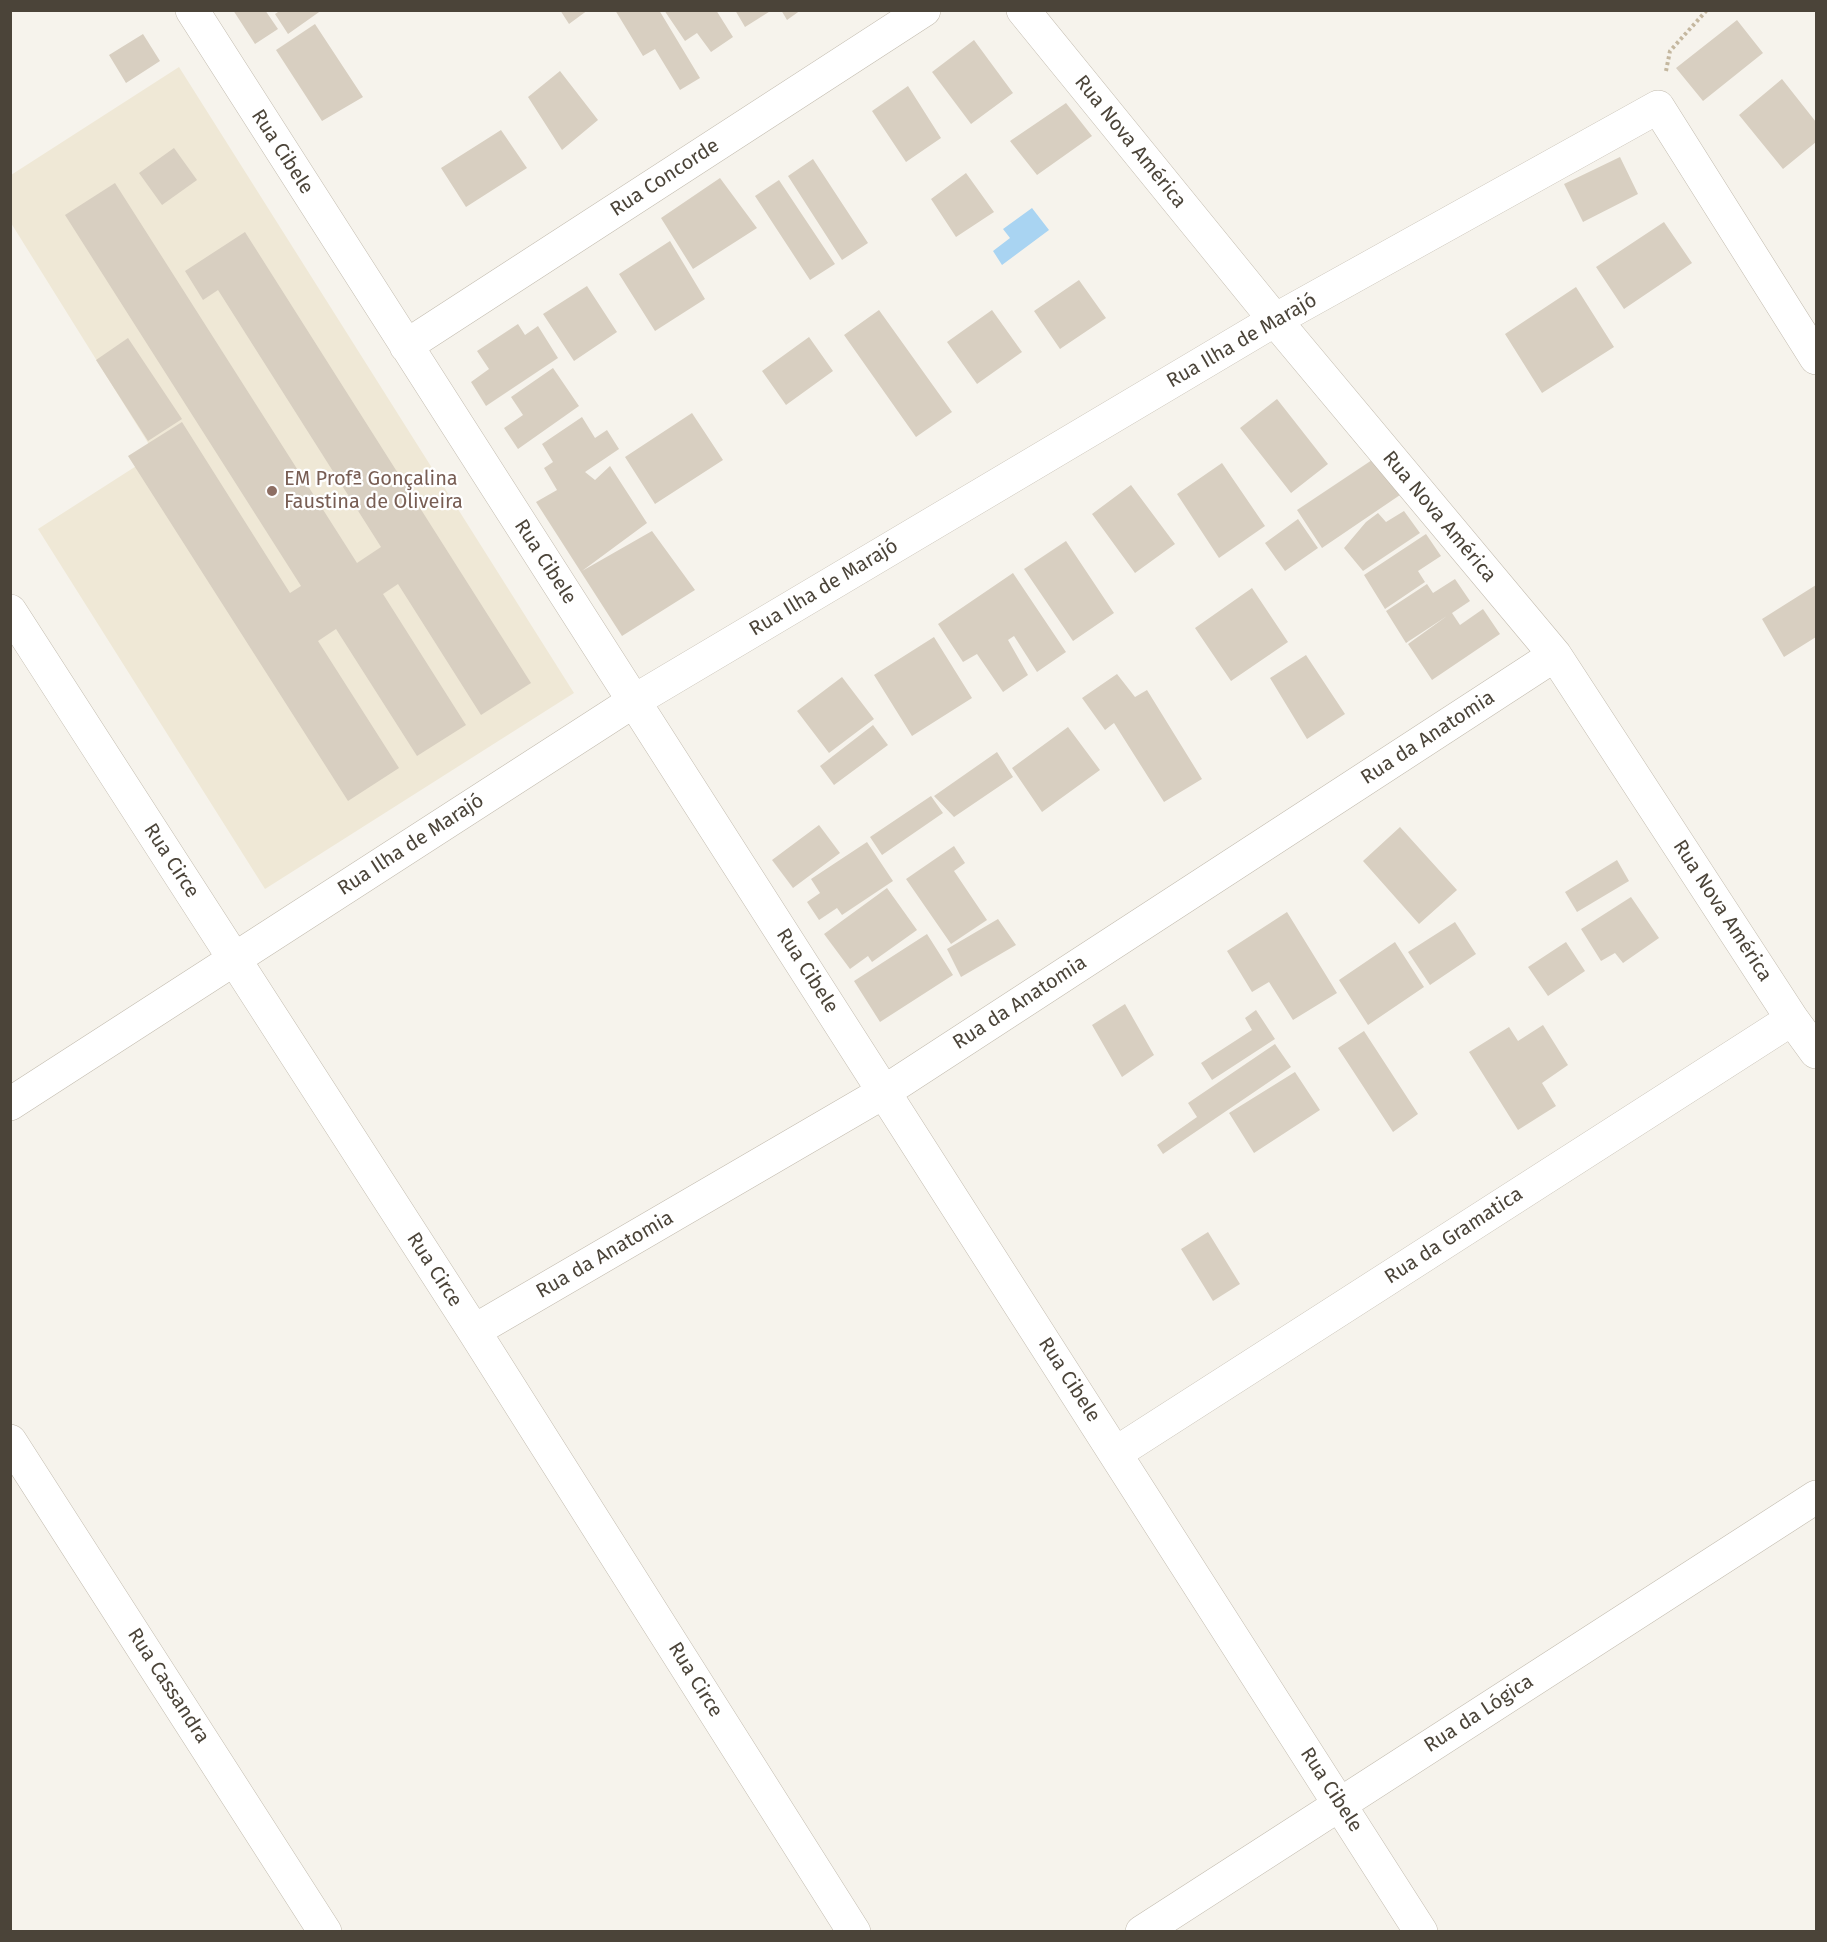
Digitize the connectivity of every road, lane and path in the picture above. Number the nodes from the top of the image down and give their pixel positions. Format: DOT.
graph roads {
  1 [pos="192,10"];
  2 [pos="924,10"];
  3 [pos="1023,10"];
  4 [pos="1707,10"];
  5 [pos="1658,107"];
  6 [pos="1275,320"];
  7 [pos="406,346"];
  8 [pos="1816,358"];
  9 [pos="10,611"];
  10 [pos="1555,655"];
  11 [pos="634,701"];
  12 [pos="234,960"];
  13 [pos="1792,1019"];
  14 [pos="1816,1052"];
  15 [pos="884,1092"];
  16 [pos="10,1104"];
  17 [pos="474,1331"];
  18 [pos="10,1441"];
  19 [pos="1116,1453"];
  20 [pos="1816,1497"];
  21 [pos="1340,1804"];
  22 [pos="325,1932"];
  23 [pos="854,1932"];
  24 [pos="1142,1932"];
  25 [pos="1421,1932"];
  1 -- 7 [label="street, Rua Cibele"];
  2 -- 7 [label="street, Rua Concorde"];
  3 -- 6 [label="street, Rua Nova América"];
  4 -- 5 [label="path"];
  5 -- 6 [label="street, Rua Ilha de Marajó"];
  5 -- 8 [label="street"];
  6 -- 10 [label="street, Rua Nova América"];
  6 -- 11 [label="street, Rua Ilha de Marajó"];
  7 -- 11 [label="street, Rua Cibele"];
  9 -- 12 [label="street, Rua Circe"];
  10 -- 13 [label="street, Rua Nova América"];
  10 -- 15 [label="street, Rua da Anatomia"];
  11 -- 12 [label="street, Rua Ilha de Marajó"];
  11 -- 15 [label="street, Rua Cibele"];
  12 -- 16 [label="street, Rua Ilha de Marajó"];
  12 -- 17 [label="street, Rua Circe"];
  13 -- 14 [label="street, Rua Nova América"];
  13 -- 19 [label="street, Rua da Gramatica"];
  15 -- 17 [label="street, Rua da Anatomia"];
  15 -- 19 [label="street, Rua Cibele"];
  17 -- 23 [label="street, Rua Circe"];
  18 -- 22 [label="street, Rua Cassandra"];
  19 -- 21 [label="street, Rua Cibele"];
  20 -- 21 [label="street, Rua da Lógica"];
  21 -- 24 [label="street, Rua da Lógica"];
  21 -- 25 [label="street, Rua Cibele"];
}
